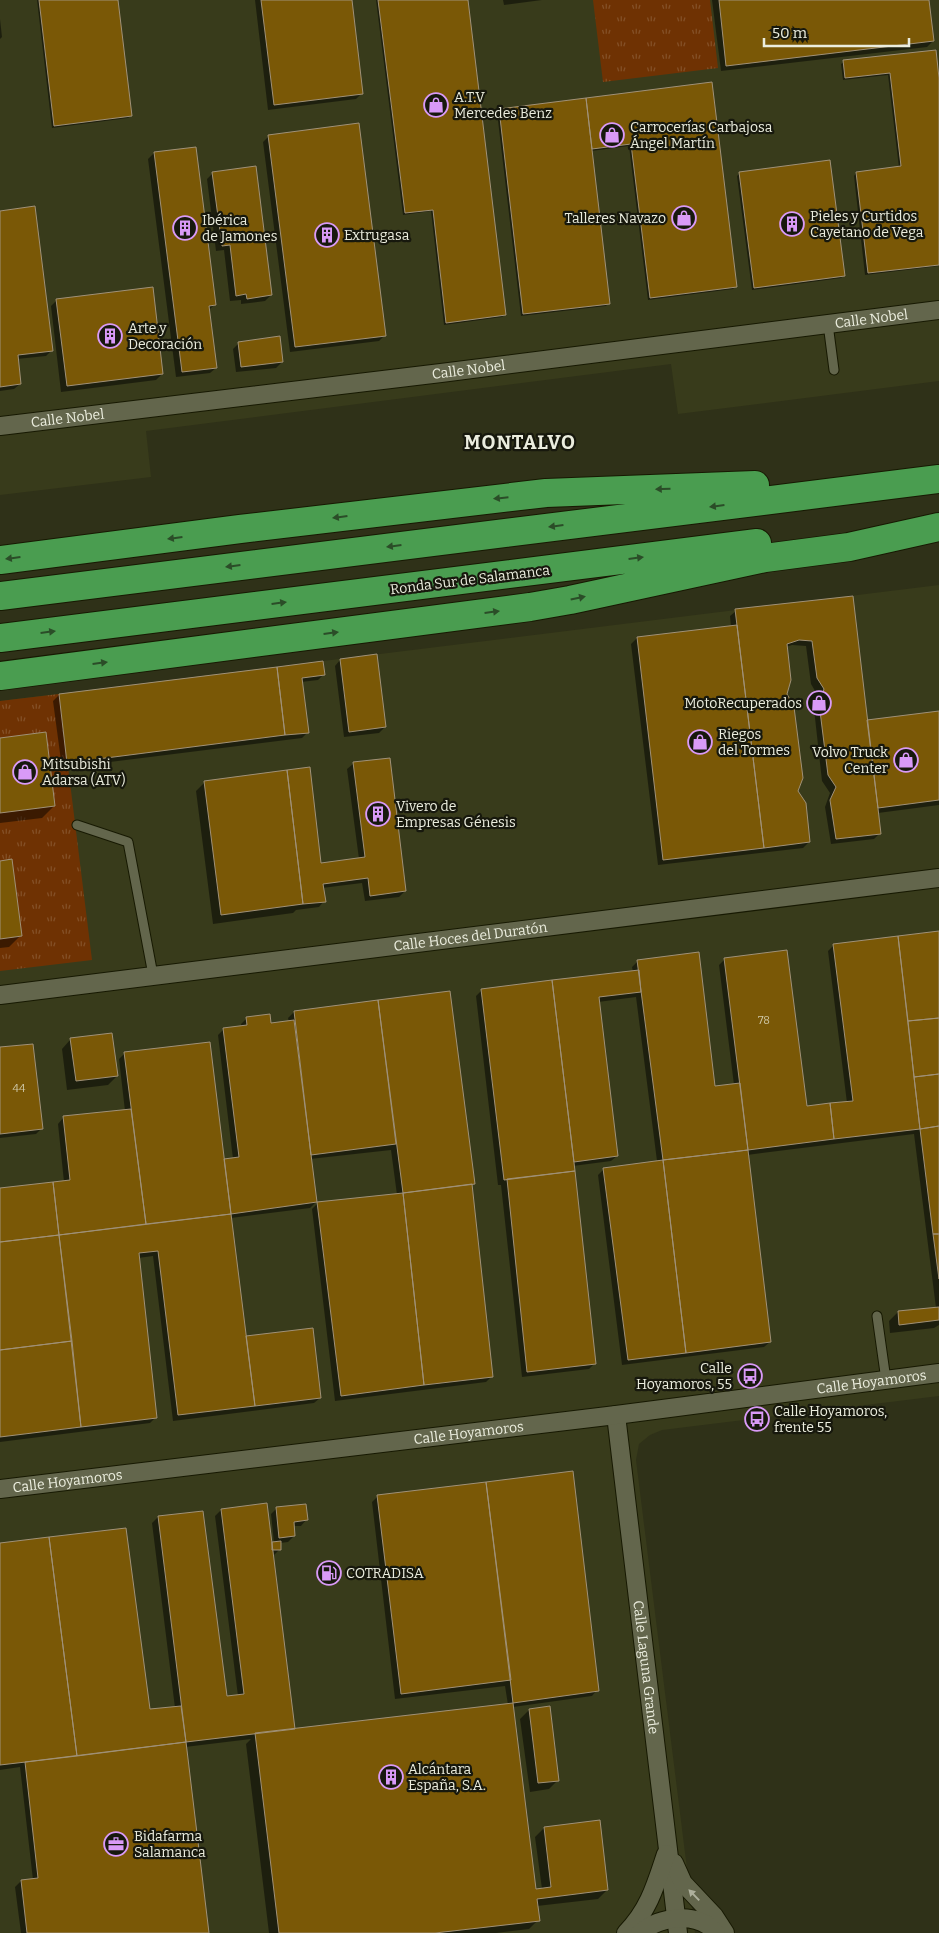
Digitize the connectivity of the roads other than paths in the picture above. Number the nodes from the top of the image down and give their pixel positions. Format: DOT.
graph roads {
  1 [pos="939,310"];
  2 [pos="828,324"];
  3 [pos="834,370"];
  4 [pos="0,426"];
  5 [pos="939,474"];
  6 [pos="939,479"];
  7 [pos="939,519"];
  8 [pos="939,527"];
  9 [pos="0,560"];
  10 [pos="0,596"];
  11 [pos="0,638"];
  12 [pos="0,676"];
  13 [pos="77,825"];
  14 [pos="939,878"];
  15 [pos="152,975"];
  16 [pos="0,994"];
  17 [pos="877,1316"];
  18 [pos="939,1373"];
  19 [pos="886,1380"];
  20 [pos="616,1415"];
  21 [pos="0,1489"];
  22 [pos="668,1849"];
  23 [pos="677,1926"];
  24 [pos="626,1933"];
  25 [pos="640,1933"];
  26 [pos="716,1933"];
  27 [pos="725,1933"];
  1 -- 2 [label="street, Calle Nobel"];
  2 -- 3 [label="lane"];
  2 -- 4 [label="street, Calle Nobel"];
  5 -- 9 [label="highway, one-way"];
  6 -- 10 [label="highway, one-way"];
  11 -- 7 [label="highway, Ronda Sur de Salamanca, one-way"];
  12 -- 8 [label="highway, one-way"];
  13 -- 15 [label="lane"];
  14 -- 15 [label="street, Calle Hoces del Duratón"];
  15 -- 16 [label="street, Calle Hoces del Duratón"];
  17 -- 19 [label="lane"];
  18 -- 19 [label="street, Calle Hoyamoros"];
  19 -- 20 [label="street, Calle Hoyamoros"];
  20 -- 21 [label="street, Calle Hoyamoros"];
  20 -- 22 [label="street, Calle Laguna Grande"];
  22 -- 23 [label="street, Calle Laguna Grande"];
  22 -- 24 [label="street"];
  27 -- 22 [label="street, one-way"];
  23 -- 25 [label="street"];
  23 -- 26 [label="street"];
}
